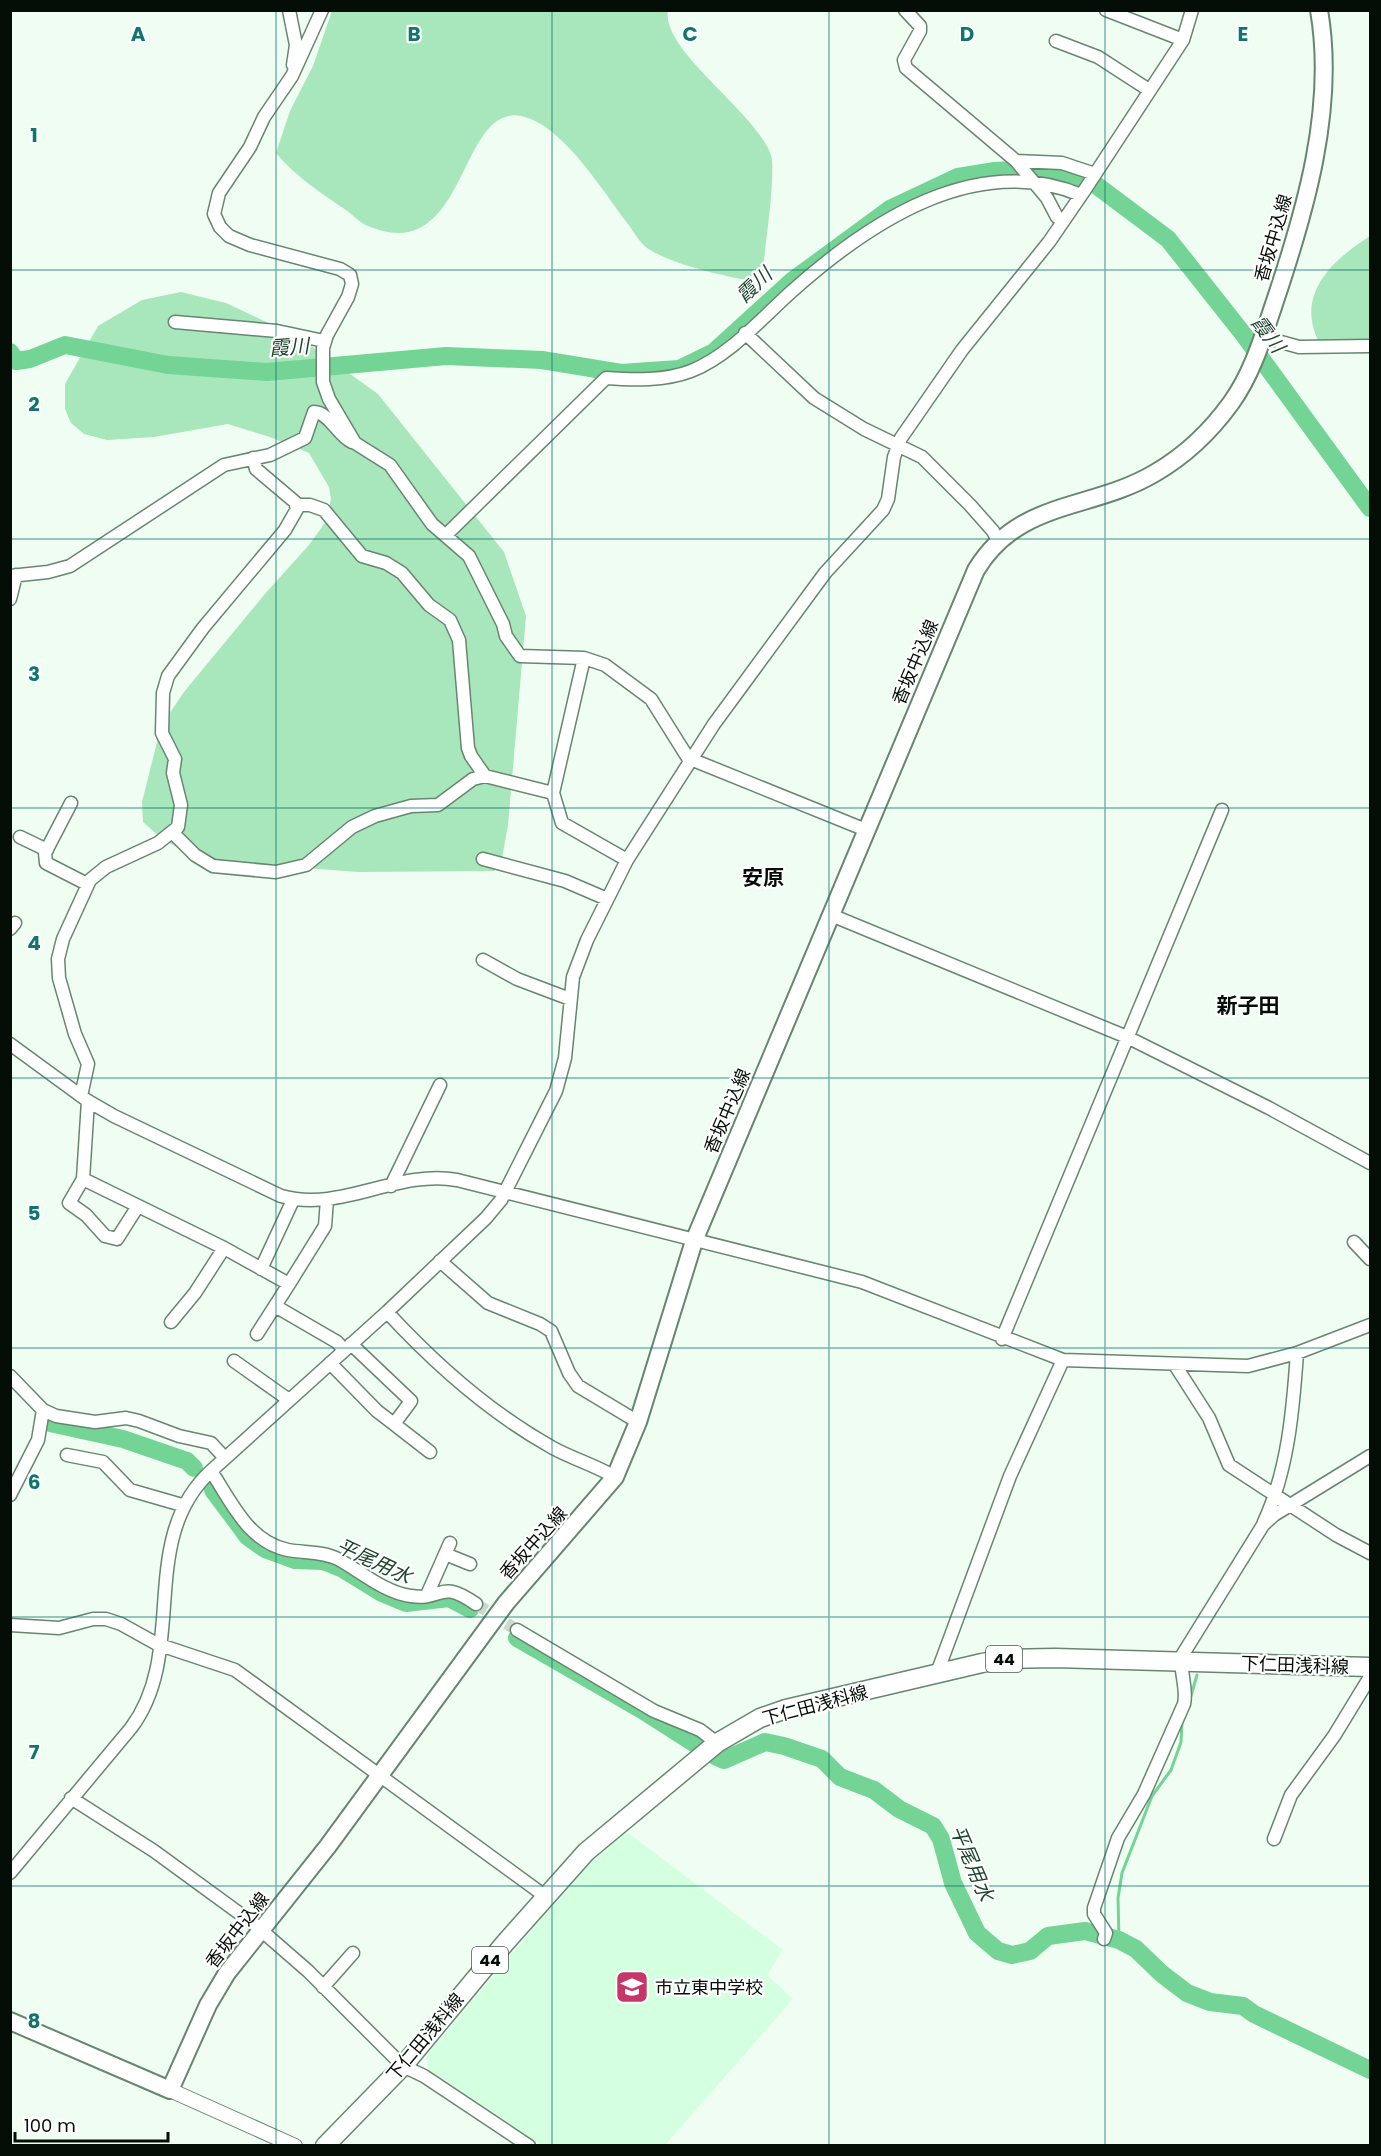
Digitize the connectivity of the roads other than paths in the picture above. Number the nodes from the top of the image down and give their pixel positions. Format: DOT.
graph roads {
  1 [pos="289,10"];
  2 [pos="322,10"];
  3 [pos="905,10"];
  4 [pos="1106,10"];
  5 [pos="1192,10"];
  6 [pos="1319,10"];
  7 [pos="1183,40"];
  8 [pos="1056,41"];
  9 [pos="292,76"];
  10 [pos="1149,90"];
  11 [pos="1017,162"];
  12 [pos="1094,175"];
  13 [pos="1034,182"];
  14 [pos="1082,193"];
  15 [pos="1058,217"];
  16 [pos="175,322"];
  17 [pos="745,333"];
  18 [pos="1262,340"];
  19 [pos="324,341"];
  20 [pos="1371,346"];
  21 [pos="355,443"];
  22 [pos="897,447"];
  23 [pos="252,458"];
  24 [pos="297,505"];
  25 [pos="446,535"];
  26 [pos="998,541"];
  27 [pos="13,576"];
  28 [pos="10,599"];
  29 [pos="584,658"];
  30 [pos="691,759"];
  31 [pos="485,776"];
  32 [pos="553,793"];
  33 [pos="71,803"];
  34 [pos="1222,810"];
  35 [pos="866,830"];
  36 [pos="173,833"];
  37 [pos="20,837"];
  38 [pos="47,850"];
  39 [pos="483,859"];
  40 [pos="627,860"];
  41 [pos="87,884"];
  42 [pos="607,899"];
  43 [pos="831,915"];
  44 [pos="483,960"];
  45 [pos="570,999"];
  46 [pos="1127,1037"];
  47 [pos="10,1044"];
  48 [pos="440,1085"];
  49 [pos="84,1098"];
  50 [pos="1371,1163"];
  51 [pos="83,1179"];
  52 [pos="391,1186"];
  53 [pos="506,1193"];
  54 [pos="293,1200"];
  55 [pos="327,1200"];
  56 [pos="138,1206"];
  57 [pos="694,1241"];
  58 [pos="1354,1242"];
  59 [pos="224,1248"];
  60 [pos="1371,1259"];
  61 [pos="440,1261"];
  62 [pos="261,1269"];
  63 [pos="289,1284"];
  64 [pos="275,1306"];
  65 [pos="387,1312"];
  66 [pos="171,1322"];
  67 [pos="1371,1325"];
  68 [pos="257,1334"];
  69 [pos="1002,1339"];
  70 [pos="348,1347"];
  71 [pos="1297,1353"];
  72 [pos="234,1360"];
  73 [pos="1063,1360"];
  74 [pos="330,1363"];
  75 [pos="1174,1365"];
  76 [pos="10,1376"];
  77 [pos="289,1400"];
  78 [pos="43,1410"];
  79 [pos="638,1422"];
  80 [pos="394,1424"];
  81 [pos="430,1452"];
  82 [pos="67,1455"];
  83 [pos="1371,1456"];
  84 [pos="225,1458"];
  85 [pos="211,1470"];
  86 [pos="615,1477"];
  87 [pos="10,1495"];
  88 [pos="1276,1497"];
  89 [pos="182,1505"];
  90 [pos="1290,1506"];
  91 [pos="1263,1525"];
  92 [pos="1371,1553"];
  93 [pos="470,1564"];
  94 [pos="427,1595"];
  95 [pos="476,1604"];
  96 [pos="10,1625"];
  97 [pos="517,1630"];
  98 [pos="160,1645"];
  99 [pos="1181,1661"];
  100 [pos="1371,1667"];
  101 [pos="937,1673"];
  102 [pos="1371,1677"];
  103 [pos="717,1743"];
  104 [pos="380,1776"];
  105 [pos="71,1798"];
  106 [pos="1274,1839"];
  107 [pos="10,1873"];
  108 [pos="544,1896"];
  109 [pos="261,1930"];
  110 [pos="1105,1936"];
  111 [pos="353,1953"];
  112 [pos="323,1987"];
  113 [pos="10,2021"];
  114 [pos="403,2066"];
  115 [pos="170,2090"];
  116 [pos="295,2145"];
  117 [pos="325,2145"];
  118 [pos="529,2145"];
  1 -- 9 [label="street"];
  2 -- 9 [label="street"];
  3 -- 11 [label="street"];
  4 -- 7 [label="street"];
  5 -- 7 [label="street"];
  6 -- 18 [label="main road, 香坂中込線"];
  7 -- 10 [label="street"];
  8 -- 10 [label="street"];
  9 -- 19 [label="street"];
  10 -- 12 [label="street"];
  11 -- 12 [label="street"];
  11 -- 13 [label="street"];
  12 -- 14 [label="street"];
  13 -- 14 [label="street"];
  13 -- 15 [label="street"];
  13 -- 17 [label="street"];
  14 -- 22 [label="street"];
  16 -- 19 [label="street"];
  17 -- 22 [label="street"];
  17 -- 25 [label="street"];
  18 -- 20 [label="street"];
  18 -- 26 [label="main road, 香坂中込線"];
  19 -- 21 [label="street"];
  21 -- 23 [label="street"];
  21 -- 25 [label="street"];
  22 -- 26 [label="street"];
  22 -- 30 [label="street"];
  23 -- 24 [label="street"];
  23 -- 27 [label="street"];
  24 -- 31 [label="street"];
  24 -- 36 [label="street"];
  25 -- 29 [label="street"];
  26 -- 35 [label="main road, 香坂中込線"];
  27 -- 28 [label="street"];
  29 -- 30 [label="street"];
  29 -- 32 [label="street"];
  30 -- 35 [label="street"];
  30 -- 40 [label="street"];
  31 -- 32 [label="street"];
  31 -- 36 [label="street"];
  32 -- 40 [label="street"];
  33 -- 38 [label="street"];
  34 -- 46 [label="street"];
  35 -- 43 [label="main road, 香坂中込線"];
  36 -- 41 [label="street"];
  37 -- 38 [label="street"];
  38 -- 41 [label="street"];
  39 -- 42 [label="street"];
  40 -- 42 [label="street"];
  41 -- 49 [label="street"];
  42 -- 45 [label="street"];
  43 -- 46 [label="street"];
  43 -- 57 [label="main road, 香坂中込線"];
  44 -- 45 [label="street"];
  45 -- 53 [label="street"];
  46 -- 50 [label="street"];
  46 -- 69 [label="street"];
  47 -- 49 [label="street"];
  48 -- 52 [label="street"];
  49 -- 51 [label="street"];
  49 -- 54 [label="street"];
  51 -- 56 [label="street"];
  51 -- 56 [label="street"];
  52 -- 53 [label="street"];
  52 -- 55 [label="street"];
  53 -- 57 [label="street"];
  53 -- 61 [label="street"];
  54 -- 55 [label="street"];
  54 -- 62 [label="street"];
  55 -- 63 [label="street"];
  56 -- 59 [label="street"];
  57 -- 69 [label="street"];
  57 -- 79 [label="main road, 香坂中込線"];
  58 -- 60 [label="street"];
  59 -- 62 [label="street"];
  59 -- 66 [label="street"];
  61 -- 65 [label="street"];
  61 -- 79 [label="street"];
  62 -- 63 [label="street"];
  63 -- 64 [label="street"];
  64 -- 68 [label="street"];
  64 -- 70 [label="street"];
  65 -- 70 [label="street"];
  65 -- 86 [label="street"];
  67 -- 71 [label="street"];
  69 -- 73 [label="street"];
  70 -- 74 [label="street"];
  70 -- 80 [label="street"];
  71 -- 75 [label="street"];
  71 -- 88 [label="street"];
  72 -- 77 [label="street"];
  73 -- 75 [label="street"];
  73 -- 101 [label="street"];
  74 -- 77 [label="street"];
  74 -- 80 [label="street"];
  75 -- 88 [label="street"];
  76 -- 78 [label="street"];
  77 -- 84 [label="street"];
  78 -- 84 [label="street"];
  78 -- 87 [label="street"];
  79 -- 86 [label="main road, 香坂中込線"];
  80 -- 81 [label="street"];
  82 -- 89 [label="street"];
  83 -- 90 [label="street"];
  84 -- 85 [label="street"];
  85 -- 89 [label="street"];
  85 -- 94 [label="street"];
  86 -- 104 [label="main road, 香坂中込線"];
  88 -- 90 [label="street"];
  88 -- 91 [label="street"];
  89 -- 98 [label="street"];
  90 -- 91 [label="street"];
  90 -- 92 [label="street"];
  91 -- 99 [label="street"];
  93 -- 94 [label="street"];
  94 -- 95 [label="street"];
  96 -- 98 [label="street"];
  97 -- 103 [label="street"];
  98 -- 104 [label="street"];
  98 -- 105 [label="street"];
  99 -- 100 [label="main road, 下仁田浅科線 / 44"];
  99 -- 101 [label="main road, 下仁田浅科線 / 44"];
  99 -- 110 [label="street"];
  101 -- 103 [label="main road, 下仁田浅科線 / 44"];
  102 -- 106 [label="street"];
  103 -- 108 [label="main road, 下仁田浅科線 / 44"];
  104 -- 108 [label="street"];
  104 -- 109 [label="main road, 香坂中込線"];
  105 -- 107 [label="street"];
  105 -- 109 [label="street"];
  108 -- 114 [label="main road, 下仁田浅科線 / 44"];
  109 -- 112 [label="street"];
  109 -- 115 [label="main road, 香坂中込線"];
  111 -- 112 [label="street"];
  112 -- 114 [label="street"];
  113 -- 115 [label="main road"];
  114 -- 117 [label="main road, 下仁田浅科線 / 44"];
  114 -- 118 [label="street"];
  115 -- 116 [label="street"];
}
